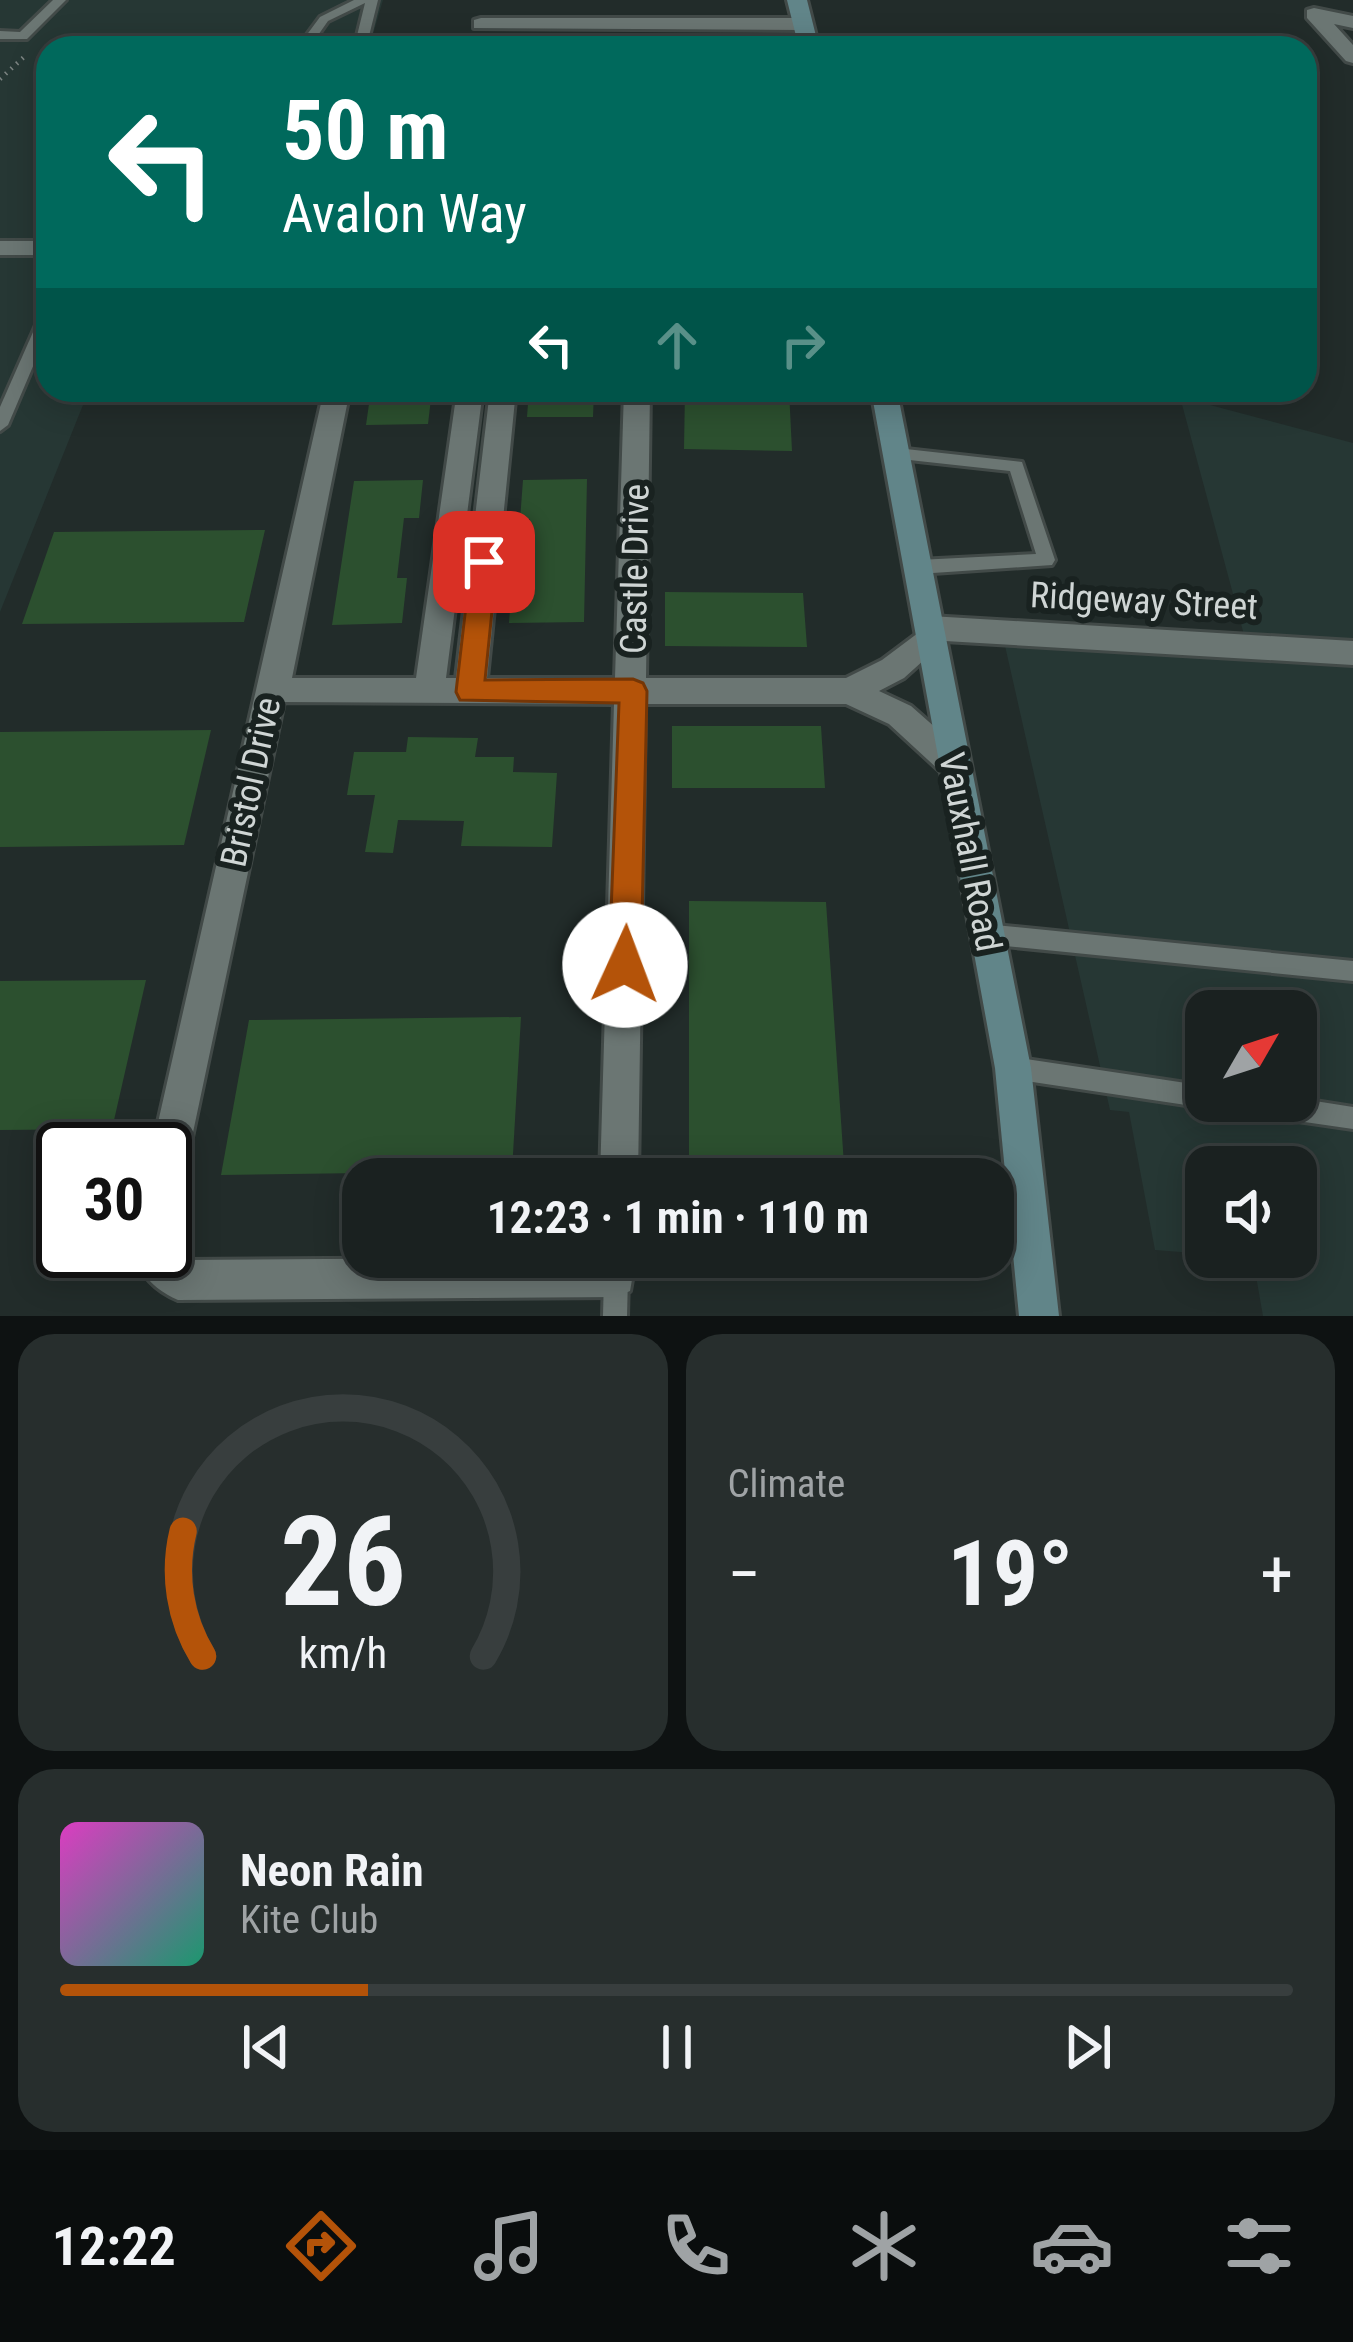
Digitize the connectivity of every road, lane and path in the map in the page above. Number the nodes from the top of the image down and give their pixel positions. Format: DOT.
graph roads {
  1 [pos="60,0"];
  2 [pos="368,0"];
  3 [pos="796,0"];
  4 [pos="1308,7"];
  5 [pos="1353,22"];
  6 [pos="481,24"];
  7 [pos="802,24"];
  8 [pos="0,35"];
  9 [pos="312,36"];
  10 [pos="362,36"];
  11 [pos="806,36"];
  12 [pos="1353,57"];
  13 [pos="0,248"];
  14 [pos="36,248"];
  15 [pos="36,342"];
  16 [pos="334,402"];
  17 [pos="468,402"];
  18 [pos="502,402"];
  19 [pos="637,402"];
  20 [pos="886,402"];
  21 [pos="0,425"];
  22 [pos="897,454"];
  23 [pos="918,567"];
  24 [pos="931,633"];
  25 [pos="1353,652"];
  26 [pos="272,683"];
  27 [pos="429,691"];
  28 [pos="633,691"];
  29 [pos="849,691"];
  30 [pos="470,692"];
  31 [pos="951,761"];
  32 [pos="986,934"];
  33 [pos="1353,971"];
  34 [pos="1012,1069"];
  35 [pos="1185,1094"];
  36 [pos="1317,1113"];
  37 [pos="1353,1118"];
  38 [pos="177,1122"];
  39 [pos="620,1158"];
  40 [pos="176,1278"];
  41 [pos="616,1284"];
  42 [pos="1040,1316"];
  1 -- 8 [label="lane"];
  2 -- 9 [label="lane"];
  2 -- 10 [label="lane"];
  3 -- 7 [label="street"];
  4 -- 5 [label="street"];
  4 -- 12 [label="street"];
  6 -- 7 [label="street"];
  7 -- 11 [label="street"];
  13 -- 14 [label="street"];
  15 -- 21 [label="lane"];
  16 -- 26 [label="street, Bristol Drive"];
  17 -- 27 [label="street"];
  18 -- 30 [label="street"];
  19 -- 28 [label="street, Castle Drive"];
  20 -- 22 [label="street, Vauxhall Road"];
  22 -- 23 [label="street, Vauxhall Road"];
  22 -- 23 [label="lane"];
  23 -- 24 [label="street, Vauxhall Road"];
  24 -- 25 [label="street, Ridgeway Street"];
  24 -- 29 [label="street"];
  24 -- 31 [label="street, Vauxhall Road"];
  26 -- 27 [label="street"];
  26 -- 38 [label="street, Bristol Drive"];
  27 -- 30 [label="street"];
  28 -- 29 [label="street"];
  28 -- 30 [label="street"];
  28 -- 39 [label="street, Castle Drive"];
  29 -- 31 [label="street"];
  31 -- 32 [label="street, Vauxhall Road"];
  32 -- 33 [label="lane"];
  32 -- 34 [label="street, Vauxhall Road"];
  34 -- 35 [label="lane"];
  34 -- 42 [label="street, Vauxhall Road"];
  36 -- 37 [label="lane"];
  40 -- 41 [label="street"];
}
